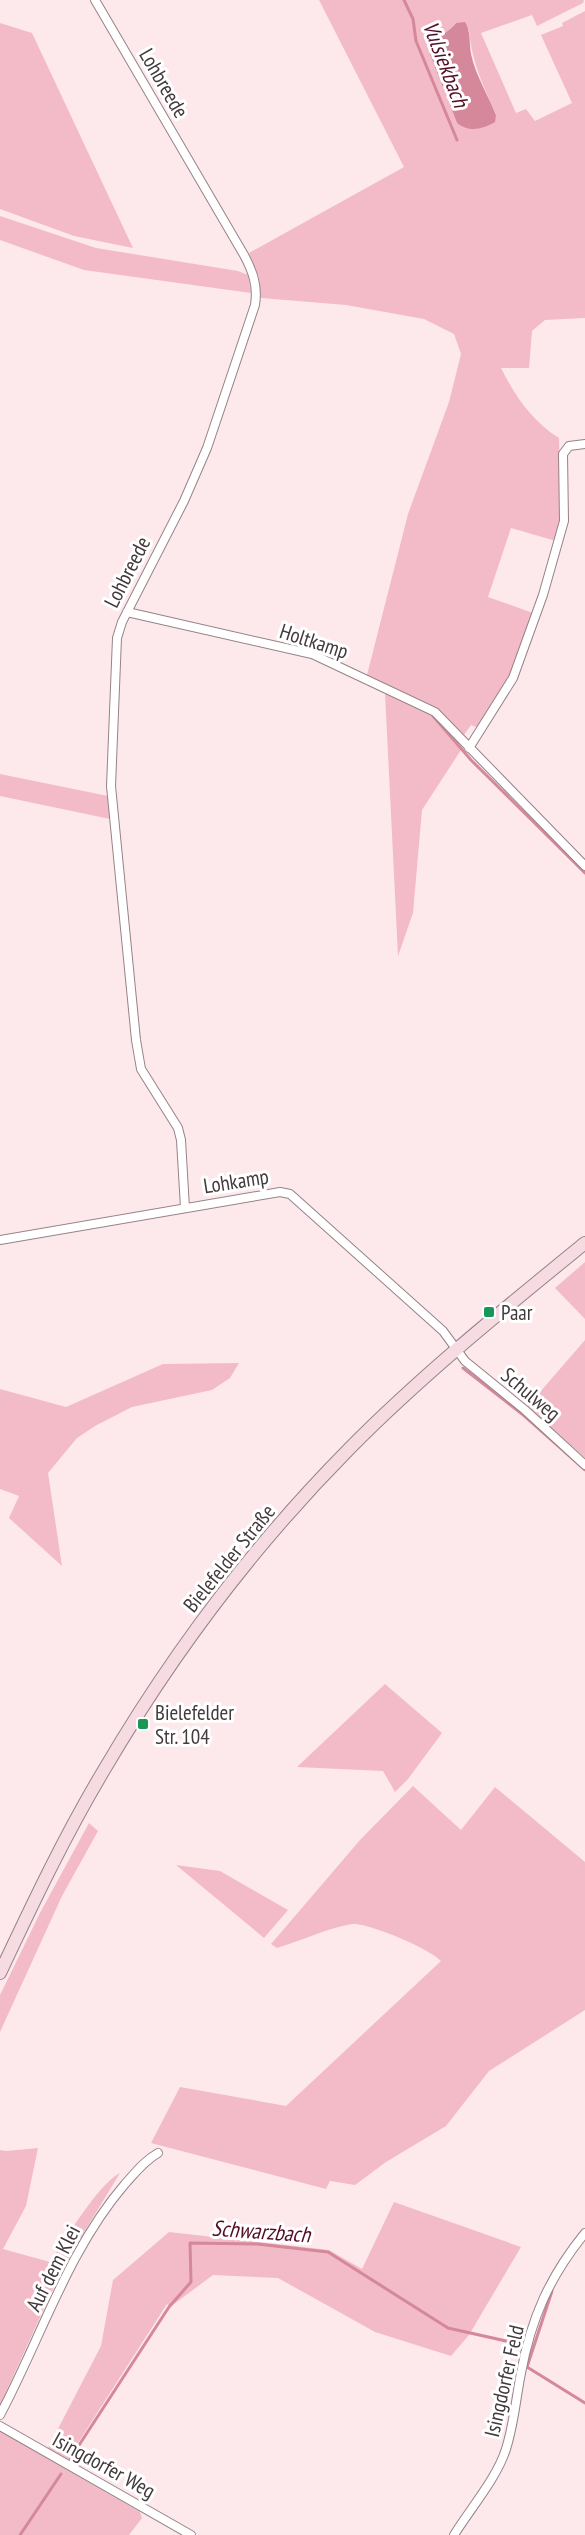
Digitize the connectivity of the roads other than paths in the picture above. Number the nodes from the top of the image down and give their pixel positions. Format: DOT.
graph roads {
  1 [pos="95,0"];
  2 [pos="585,444"];
  3 [pos="127,612"];
  4 [pos="469,748"];
  5 [pos="585,866"];
  6 [pos="185,1208"];
  7 [pos="0,1240"];
  8 [pos="585,1243"];
  9 [pos="456,1349"];
  10 [pos="585,1465"];
  11 [pos="0,1973"];
  12 [pos="158,2153"];
  13 [pos="585,2233"];
  14 [pos="0,2415"];
  15 [pos="0,2426"];
  16 [pos="191,2535"];
  17 [pos="454,2535"];
  1 -- 3 [label="street, Lohbreede"];
  2 -- 4 [label="street"];
  3 -- 4 [label="street, Holtkamp"];
  3 -- 6 [label="street, Lohbreede"];
  4 -- 5 [label="street, Holtkamp"];
  6 -- 7 [label="street, Lohkamp"];
  6 -- 9 [label="street, Lohkamp"];
  8 -- 9 [label="main road, Bielefelder Straße"];
  9 -- 10 [label="street, Schulweg"];
  9 -- 11 [label="main road, Bielefelder Straße"];
  12 -- 14 [label="street, Auf dem Klei"];
  13 -- 17 [label="street, Isingdorfer Feld"];
  15 -- 16 [label="street, Isingdorfer Weg"];
}
